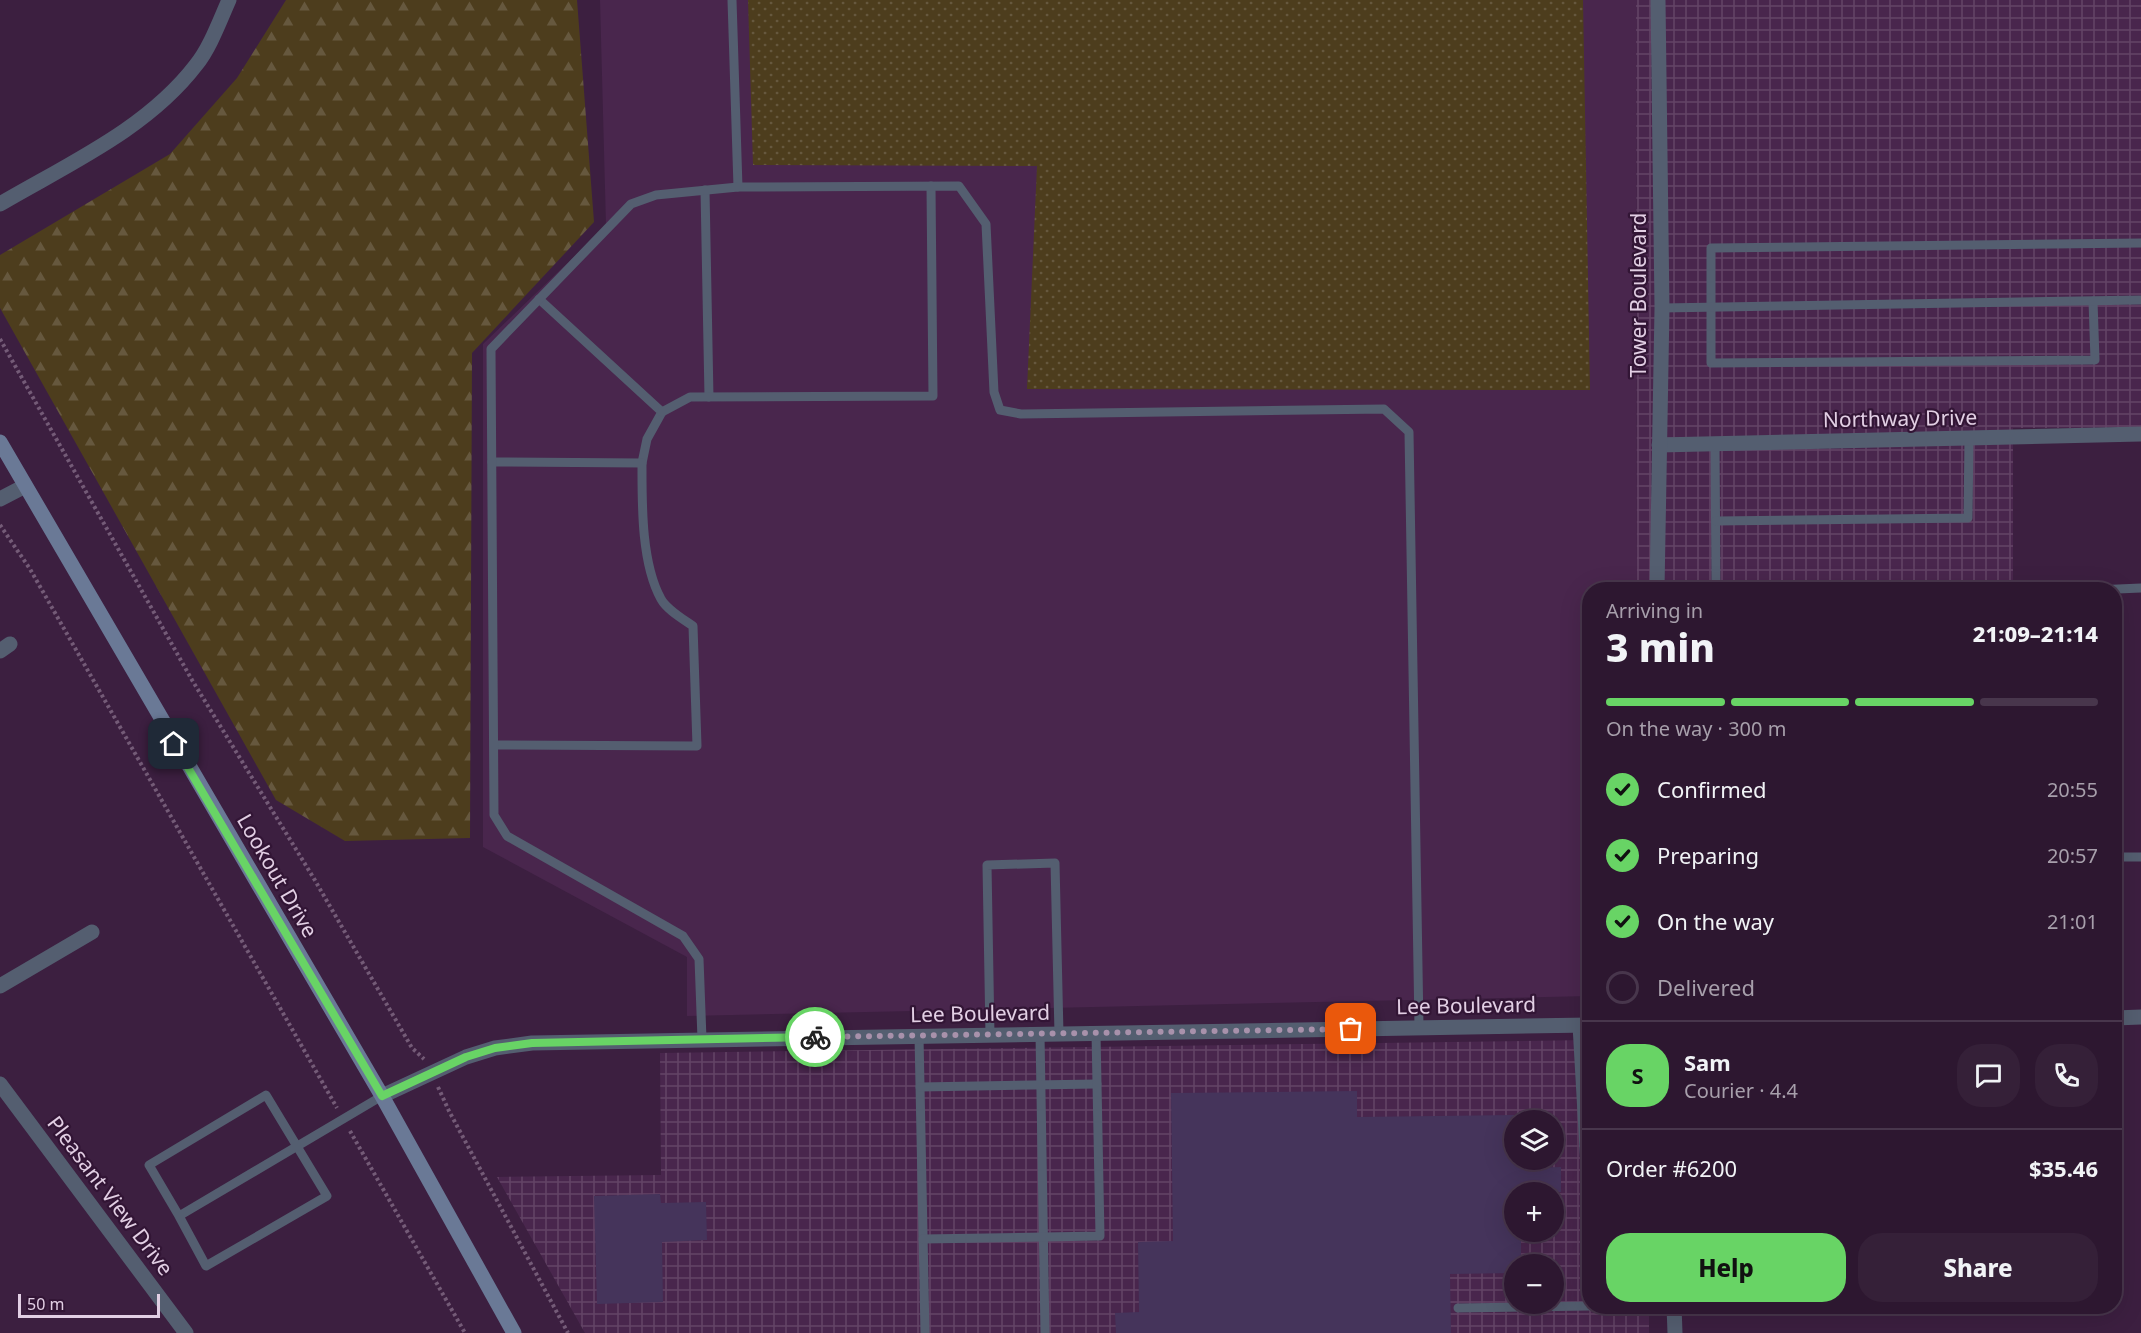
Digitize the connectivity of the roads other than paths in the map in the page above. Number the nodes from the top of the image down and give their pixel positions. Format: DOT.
graph roads {
  1 [pos="229,0"];
  2 [pos="732,0"];
  3 [pos="1658,0"];
  4 [pos="931,186"];
  5 [pos="738,187"];
  6 [pos="705,190"];
  7 [pos="0,204"];
  8 [pos="2141,243"];
  9 [pos="539,299"];
  10 [pos="2141,300"];
  11 [pos="2093,301"];
  12 [pos="1711,307"];
  13 [pos="1662,308"];
  14 [pos="709,398"];
  15 [pos="662,412"];
  16 [pos="2141,434"];
  17 [pos="1969,438"];
  18 [pos="0,442"];
  19 [pos="1715,444"];
  20 [pos="1659,445"];
  21 [pos="492,462"];
  22 [pos="642,463"];
  23 [pos="24,486"];
  24 [pos="0,499"];
  25 [pos="1716,521"];
  26 [pos="1657,582"];
  27 [pos="1716,582"];
  28 [pos="2122,588"];
  29 [pos="2141,588"];
  30 [pos="494,745"];
  31 [pos="2122,857"];
  32 [pos="2141,857"];
  33 [pos="92,932"];
  34 [pos="0,986"];
  35 [pos="2141,1017"];
  36 [pos="2122,1018"];
  37 [pos="1582,1025"];
  38 [pos="1419,1027"];
  39 [pos="1096,1033"];
  40 [pos="1040,1034"];
  41 [pos="1059,1034"];
  42 [pos="990,1035"];
  43 [pos="919,1036"];
  44 [pos="702,1039"];
  45 [pos="0,1084"];
  46 [pos="1041,1084"];
  47 [pos="1097,1084"];
  48 [pos="920,1087"];
  49 [pos="382,1096"];
  50 [pos="296,1146"];
  51 [pos="179,1216"];
  52 [pos="1044,1236"];
  53 [pos="923,1239"];
  54 [pos="1582,1306"];
  55 [pos="1458,1308"];
  56 [pos="1674,1314"];
  57 [pos="186,1333"];
  58 [pos="513,1333"];
  59 [pos="925,1333"];
  60 [pos="1045,1333"];
  61 [pos="1675,1333"];
  1 -- 7 [label="street"];
  2 -- 5 [label="lane"];
  3 -- 13 [label="street, Tower Boulevard"];
  4 -- 5 [label="lane"];
  4 -- 14 [label="lane"];
  4 -- 38 [label="lane"];
  5 -- 6 [label="lane"];
  6 -- 9 [label="lane"];
  6 -- 14 [label="lane"];
  8 -- 12 [label="lane"];
  9 -- 15 [label="lane"];
  9 -- 21 [label="lane"];
  10 -- 11 [label="lane"];
  11 -- 12 [label="lane"];
  11 -- 12 [label="lane"];
  12 -- 13 [label="lane"];
  13 -- 20 [label="street, Tower Boulevard"];
  14 -- 15 [label="lane"];
  15 -- 22 [label="lane"];
  16 -- 17 [label="street, Northway Drive"];
  17 -- 19 [label="street, Northway Drive"];
  17 -- 25 [label="lane"];
  18 -- 23 [label="main road, Lookout Drive"];
  19 -- 20 [label="street, Northway Drive"];
  19 -- 25 [label="lane"];
  20 -- 26 [label="street, Tower Boulevard"];
  21 -- 22 [label="lane"];
  21 -- 30 [label="lane"];
  22 -- 30 [label="lane"];
  23 -- 24 [label="street"];
  23 -- 49 [label="main road, Lookout Drive"];
  25 -- 27 [label="lane"];
  28 -- 29 [label="lane"];
  30 -- 44 [label="lane"];
  31 -- 32 [label="lane"];
  33 -- 34 [label="street"];
  35 -- 36 [label="street"];
  37 -- 38 [label="street, Lee Boulevard"];
  38 -- 39 [label="street, Lee Boulevard"];
  39 -- 41 [label="street, Lee Boulevard"];
  39 -- 47 [label="lane"];
  40 -- 41 [label="street, Lee Boulevard"];
  40 -- 42 [label="street, Lee Boulevard"];
  40 -- 46 [label="lane"];
  41 -- 42 [label="lane"];
  42 -- 43 [label="street, Lee Boulevard"];
  43 -- 44 [label="street, Lee Boulevard"];
  43 -- 48 [label="lane"];
  44 -- 49 [label="street, Lee Boulevard"];
  45 -- 57 [label="street, Pleasant View Drive"];
  46 -- 47 [label="lane"];
  46 -- 48 [label="lane"];
  46 -- 52 [label="lane"];
  47 -- 52 [label="lane"];
  48 -- 53 [label="lane"];
  49 -- 50 [label="lane"];
  49 -- 58 [label="main road, Lookout Drive"];
  50 -- 51 [label="lane"];
  50 -- 51 [label="lane"];
  50 -- 51 [label="lane"];
  52 -- 53 [label="lane"];
  52 -- 60 [label="lane"];
  53 -- 59 [label="lane"];
  54 -- 55 [label="lane"];
  56 -- 61 [label="street"];
}
